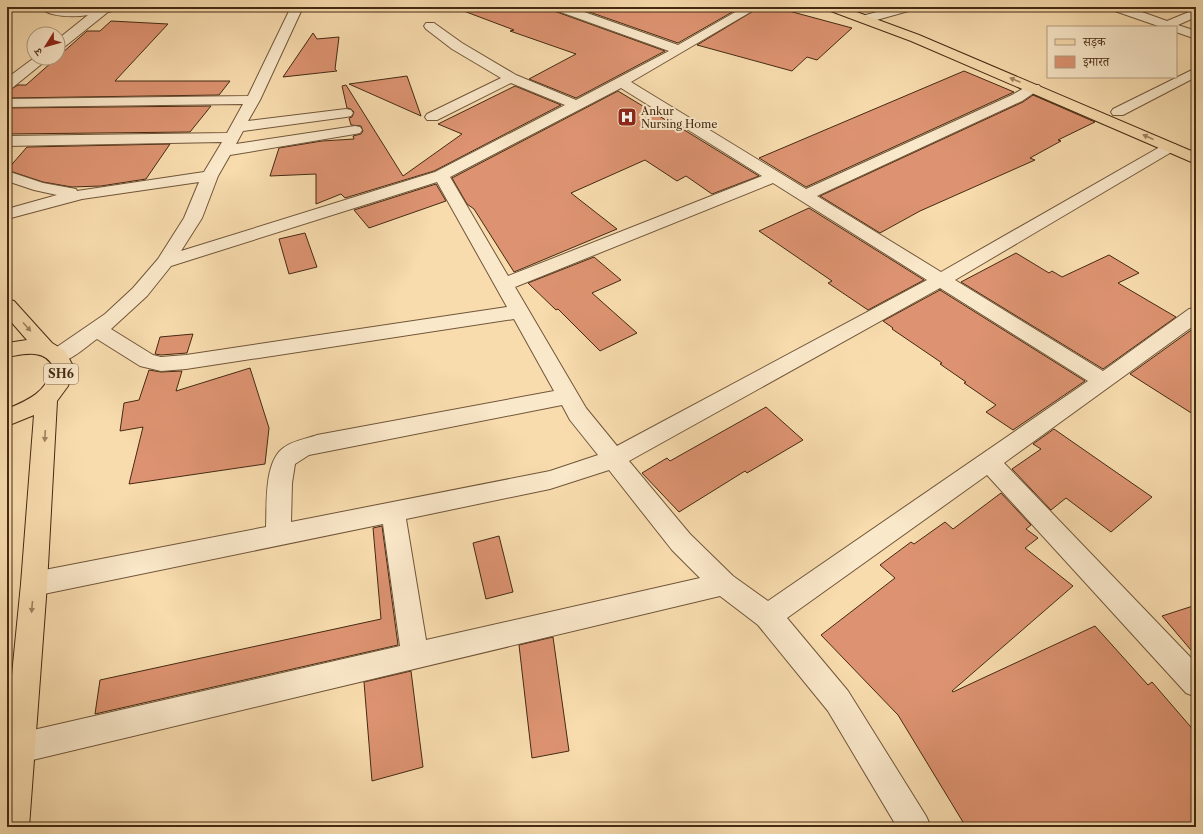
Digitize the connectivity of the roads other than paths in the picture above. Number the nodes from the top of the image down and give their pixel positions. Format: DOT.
graph roads {
  1 [pos="46,7"];
  2 [pos="297,7"];
  3 [pos="559,7"];
  4 [pos="753,7"];
  5 [pos="832,7"];
  6 [pos="908,7"];
  7 [pos="1116,7"];
  8 [pos="109,8"];
  9 [pos="862,13"];
  10 [pos="1196,13"];
  11 [pos="879,14"];
  12 [pos="430,26"];
  13 [pos="1169,26"];
  14 [pos="1174,26"];
  15 [pos="1177,29"];
  16 [pos="1196,35"];
  17 [pos="66,39"];
  18 [pos="679,50"];
  19 [pos="32,66"];
  20 [pos="1196,72"];
  21 [pos="511,78"];
  22 [pos="621,82"];
  23 [pos="7,85"];
  24 [pos="1034,88"];
  25 [pos="253,100"];
  26 [pos="7,103"];
  27 [pos="577,105"];
  28 [pos="1118,112"];
  29 [pos="346,113"];
  30 [pos="432,117"];
  31 [pos="355,130"];
  32 [pos="235,132"];
  33 [pos="7,141"];
  34 [pos="1196,145"];
  35 [pos="1170,147"];
  36 [pos="223,152"];
  37 [pos="1196,159"];
  38 [pos="441,175"];
  39 [pos="7,176"];
  40 [pos="210,176"];
  41 [pos="775,177"];
  42 [pos="81,194"];
  43 [pos="804,196"];
  44 [pos="7,214"];
  45 [pos="166,262"];
  46 [pos="941,280"];
  47 [pos="504,285"];
  48 [pos="7,304"];
  49 [pos="519,312"];
  50 [pos="1196,314"];
  51 [pos="97,329"];
  52 [pos="7,350"];
  53 [pos="52,352"];
  54 [pos="1104,381"];
  55 [pos="568,396"];
  56 [pos="46,397"];
  57 [pos="7,418"];
  58 [pos="614,458"];
  59 [pos="989,462"];
  60 [pos="393,511"];
  61 [pos="278,534"];
  62 [pos="34,584"];
  63 [pos="724,584"];
  64 [pos="768,616"];
  65 [pos="415,656"];
  66 [pos="1196,683"];
  67 [pos="20,748"];
  68 [pos="14,827"];
  69 [pos="915,827"];
  1 -- 8 [label="street"];
  2 -- 25 [label="street"];
  3 -- 18 [label="street"];
  4 -- 18 [label="street"];
  5 -- 9 [label="main road"];
  6 -- 11 [label="street"];
  7 -- 13 [label="street"];
  8 -- 17 [label="street"];
  9 -- 11 [label="main road"];
  24 -- 9 [label="main road, one-way"];
  10 -- 14 [label="street"];
  11 -- 28 [label="main road"];
  12 -- 21 [label="street"];
  15 -- 16 [label="street"];
  18 -- 22 [label="street"];
  19 -- 23 [label="street"];
  20 -- 28 [label="street"];
  21 -- 27 [label="street"];
  21 -- 30 [label="street"];
  22 -- 27 [label="street"];
  22 -- 41 [label="street"];
  35 -- 24 [label="main road, one-way"];
  24 -- 43 [label="street"];
  25 -- 26 [label="street"];
  25 -- 32 [label="street"];
  27 -- 38 [label="street"];
  28 -- 34 [label="main road"];
  29 -- 32 [label="street"];
  31 -- 36 [label="street"];
  32 -- 33 [label="street"];
  32 -- 36 [label="street"];
  35 -- 37 [label="main road"];
  35 -- 46 [label="street"];
  36 -- 40 [label="street"];
  38 -- 45 [label="street"];
  38 -- 47 [label="street"];
  39 -- 42 [label="street"];
  40 -- 42 [label="street"];
  40 -- 45 [label="street"];
  41 -- 43 [label="street"];
  41 -- 47 [label="street"];
  42 -- 44 [label="street"];
  43 -- 46 [label="street"];
  45 -- 51 [label="street"];
  46 -- 54 [label="street"];
  46 -- 58 [label="street"];
  47 -- 49 [label="street"];
  48 -- 53 [label="main road, SH6, one-way"];
  49 -- 51 [label="street"];
  49 -- 55 [label="street"];
  50 -- 54 [label="street"];
  51 -- 53 [label="street"];
  52 -- 53 [label="main road, SH6"];
  53 -- 56 [label="main road, SH6"];
  54 -- 59 [label="street"];
  55 -- 58 [label="street"];
  55 -- 61 [label="street"];
  56 -- 57 [label="main road, SH6"];
  56 -- 62 [label="main road, SH6, one-way"];
  58 -- 60 [label="street"];
  58 -- 63 [label="street"];
  59 -- 64 [label="street"];
  59 -- 66 [label="street"];
  60 -- 61 [label="street"];
  60 -- 65 [label="street"];
  61 -- 62 [label="street"];
  62 -- 67 [label="main road, SH6, one-way"];
  63 -- 64 [label="street"];
  63 -- 65 [label="street"];
  64 -- 69 [label="street"];
  65 -- 67 [label="street"];
  67 -- 68 [label="main road, SH6"];
}
